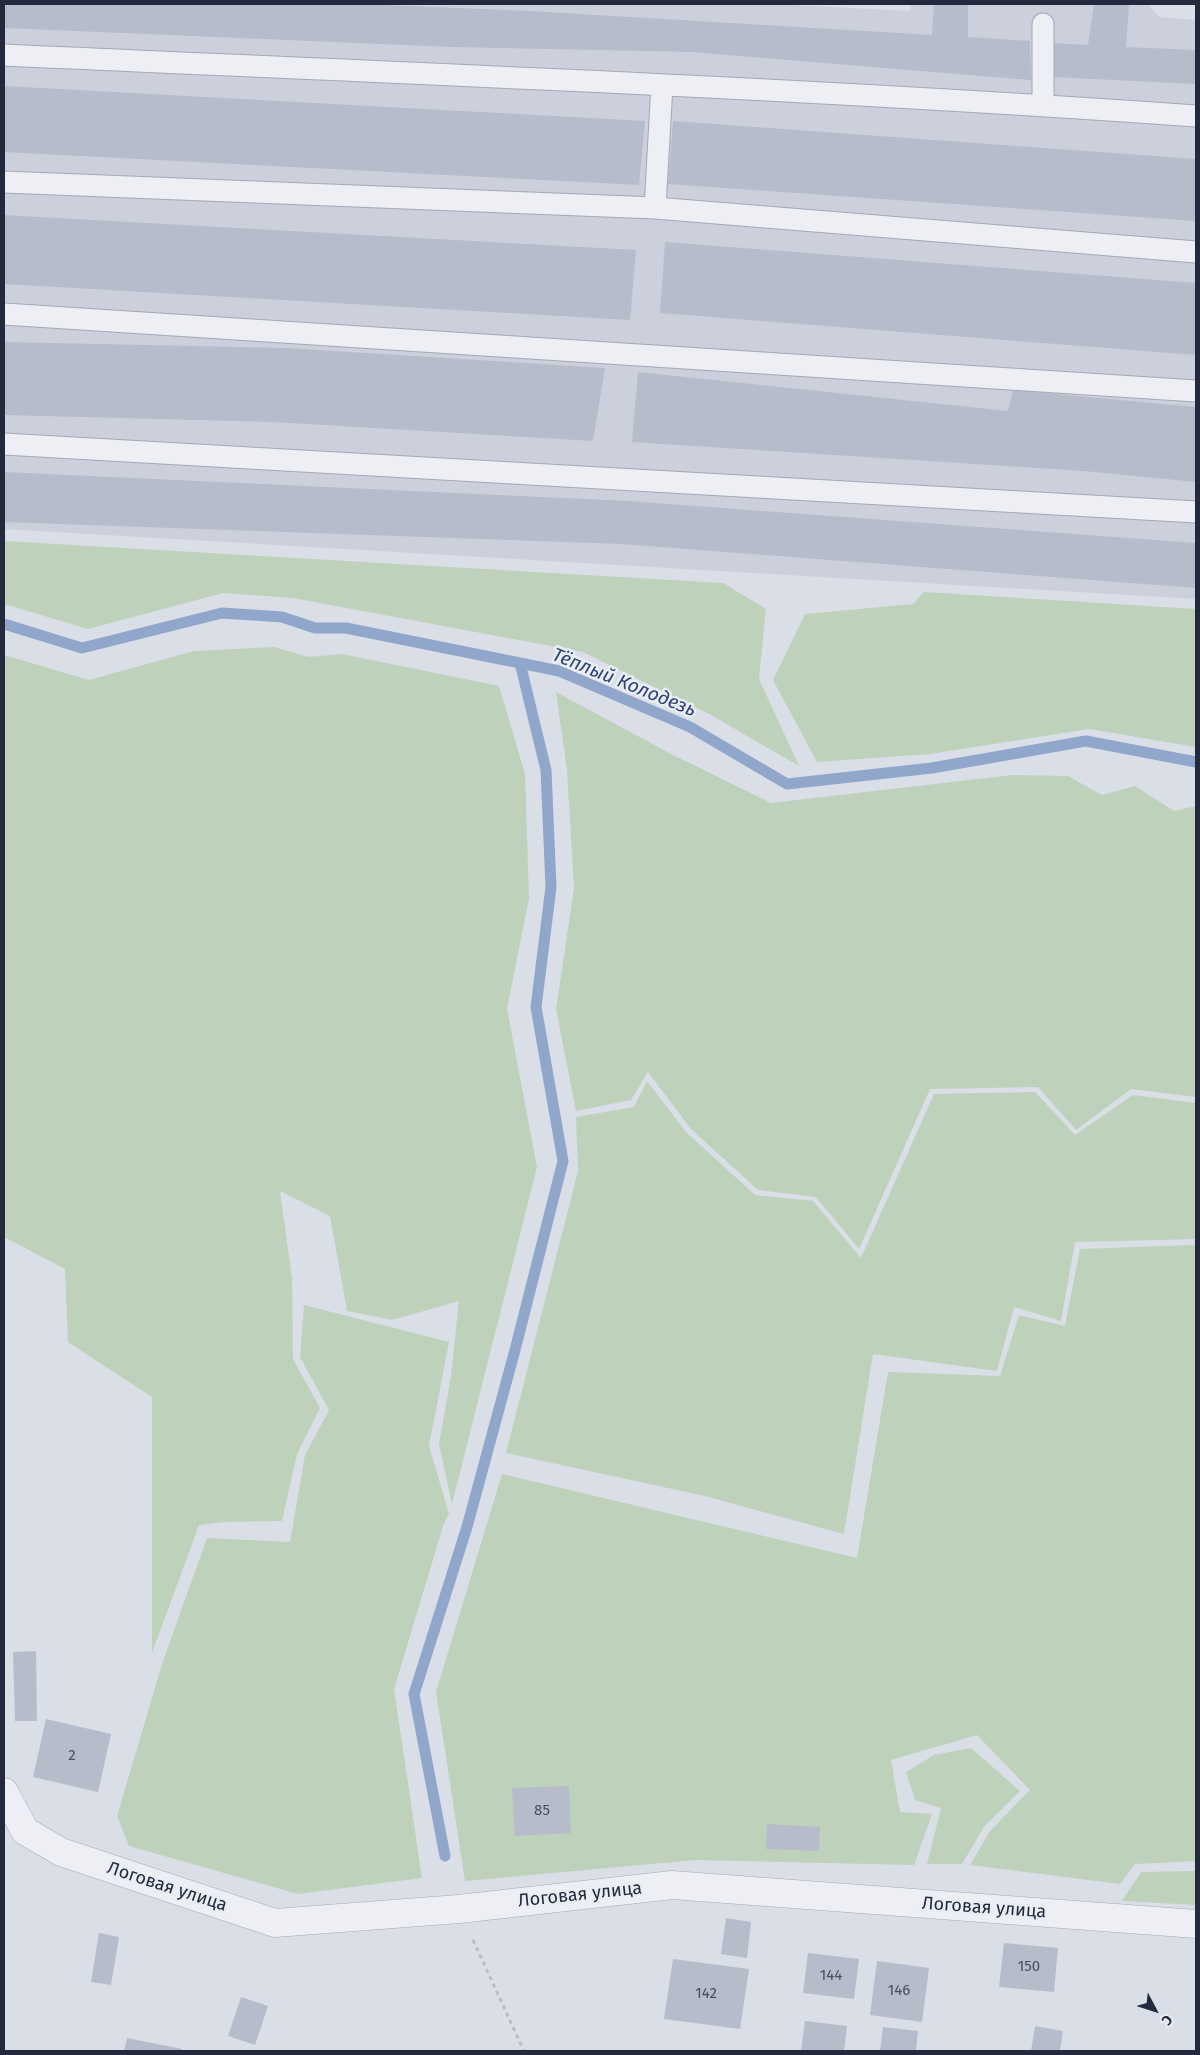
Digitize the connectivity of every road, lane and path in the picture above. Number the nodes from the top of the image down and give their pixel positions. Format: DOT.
graph roads {
  1 [pos="1043,24"];
  2 [pos="4,55"];
  3 [pos="662,85"];
  4 [pos="1043,106"];
  5 [pos="1196,116"];
  6 [pos="4,182"];
  7 [pos="655,208"];
  8 [pos="1196,252"];
  9 [pos="4,314"];
  10 [pos="1196,391"];
  11 [pos="4,444"];
  12 [pos="1196,512"];
  13 [pos="4,1792"];
  14 [pos="458,1908"];
  15 [pos="1196,1924"];
  16 [pos="524,2051"];
  1 -- 4 [label="lane"];
  2 -- 3 [label="lane"];
  3 -- 4 [label="lane"];
  3 -- 7 [label="lane"];
  4 -- 5 [label="lane"];
  6 -- 7 [label="lane"];
  7 -- 8 [label="lane"];
  9 -- 10 [label="lane"];
  11 -- 12 [label="lane"];
  13 -- 14 [label="street, Логовая улица"];
  14 -- 15 [label="street, Логовая улица"];
  14 -- 16 [label="path"];
}
